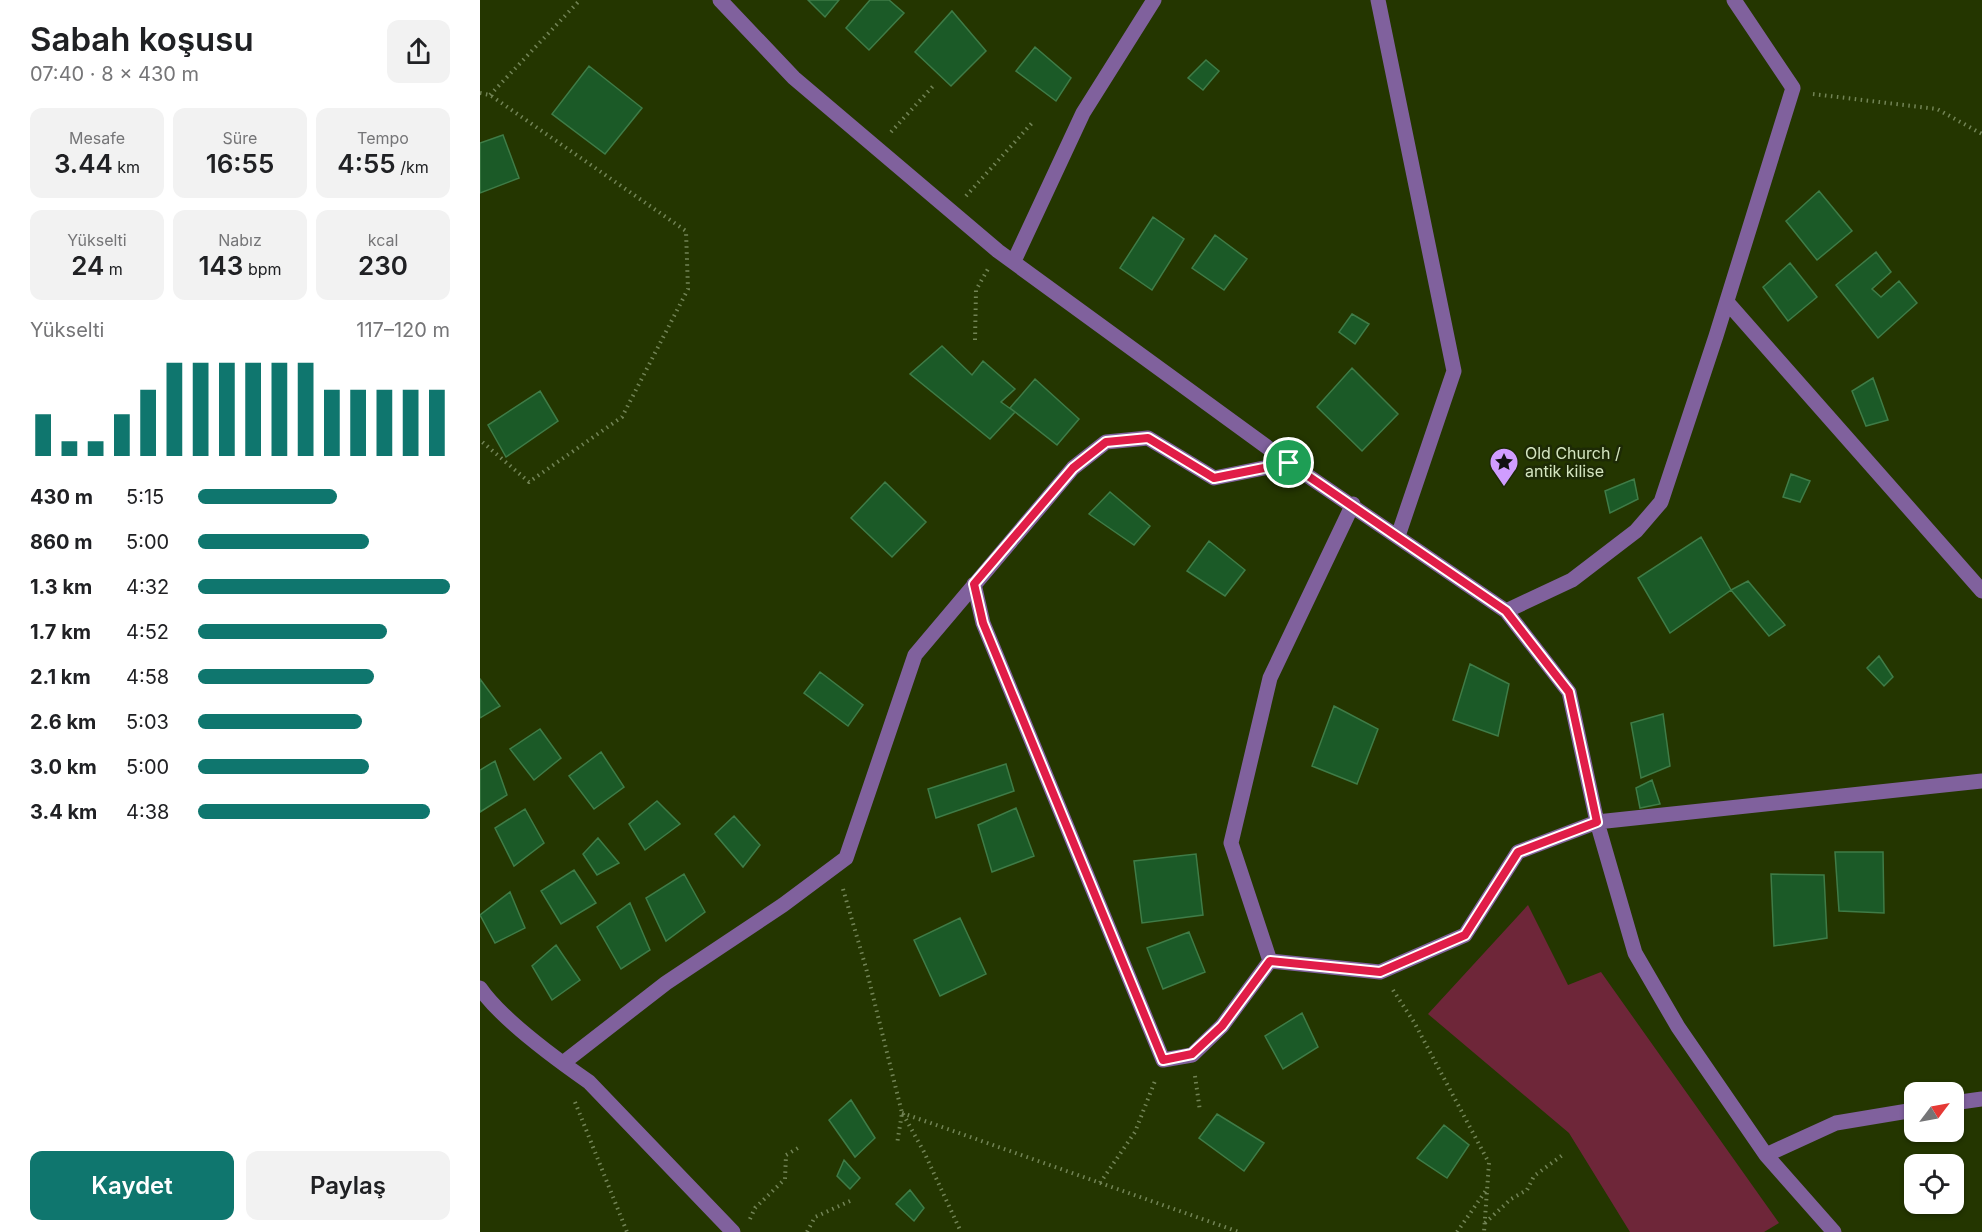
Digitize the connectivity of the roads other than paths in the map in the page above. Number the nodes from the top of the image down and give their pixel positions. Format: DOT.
graph roads {
  1 [pos="720,0"];
  2 [pos="1154,0"];
  3 [pos="1378,0"];
  4 [pos="1734,0"];
  5 [pos="1014,261"];
  6 [pos="1727,302"];
  7 [pos="1289,463"];
  8 [pos="1353,504"];
  9 [pos="1398,536"];
  10 [pos="974,584"];
  11 [pos="1982,591"];
  12 [pos="1506,611"];
  13 [pos="1982,781"];
  14 [pos="1597,822"];
  15 [pos="1270,961"];
  16 [pos="480,988"];
  17 [pos="562,1064"];
  18 [pos="1982,1099"];
  19 [pos="1964,1101"];
  20 [pos="1904,1112"];
  21 [pos="1766,1155"];
  22 [pos="732,1232"];
  23 [pos="1834,1232"];
  1 -- 5 [label="street"];
  2 -- 5 [label="street"];
  3 -- 9 [label="street"];
  4 -- 6 [label="street"];
  5 -- 7 [label="street"];
  6 -- 11 [label="street"];
  6 -- 12 [label="street"];
  7 -- 8 [label="street"];
  7 -- 10 [label="street"];
  8 -- 9 [label="street"];
  8 -- 15 [label="street"];
  9 -- 12 [label="street"];
  10 -- 15 [label="street"];
  10 -- 17 [label="street"];
  12 -- 14 [label="street"];
  13 -- 14 [label="street"];
  14 -- 15 [label="street"];
  14 -- 21 [label="street"];
  16 -- 17 [label="street"];
  17 -- 22 [label="street"];
  18 -- 19 [label="street"];
  20 -- 21 [label="street"];
  21 -- 23 [label="street"];
}
